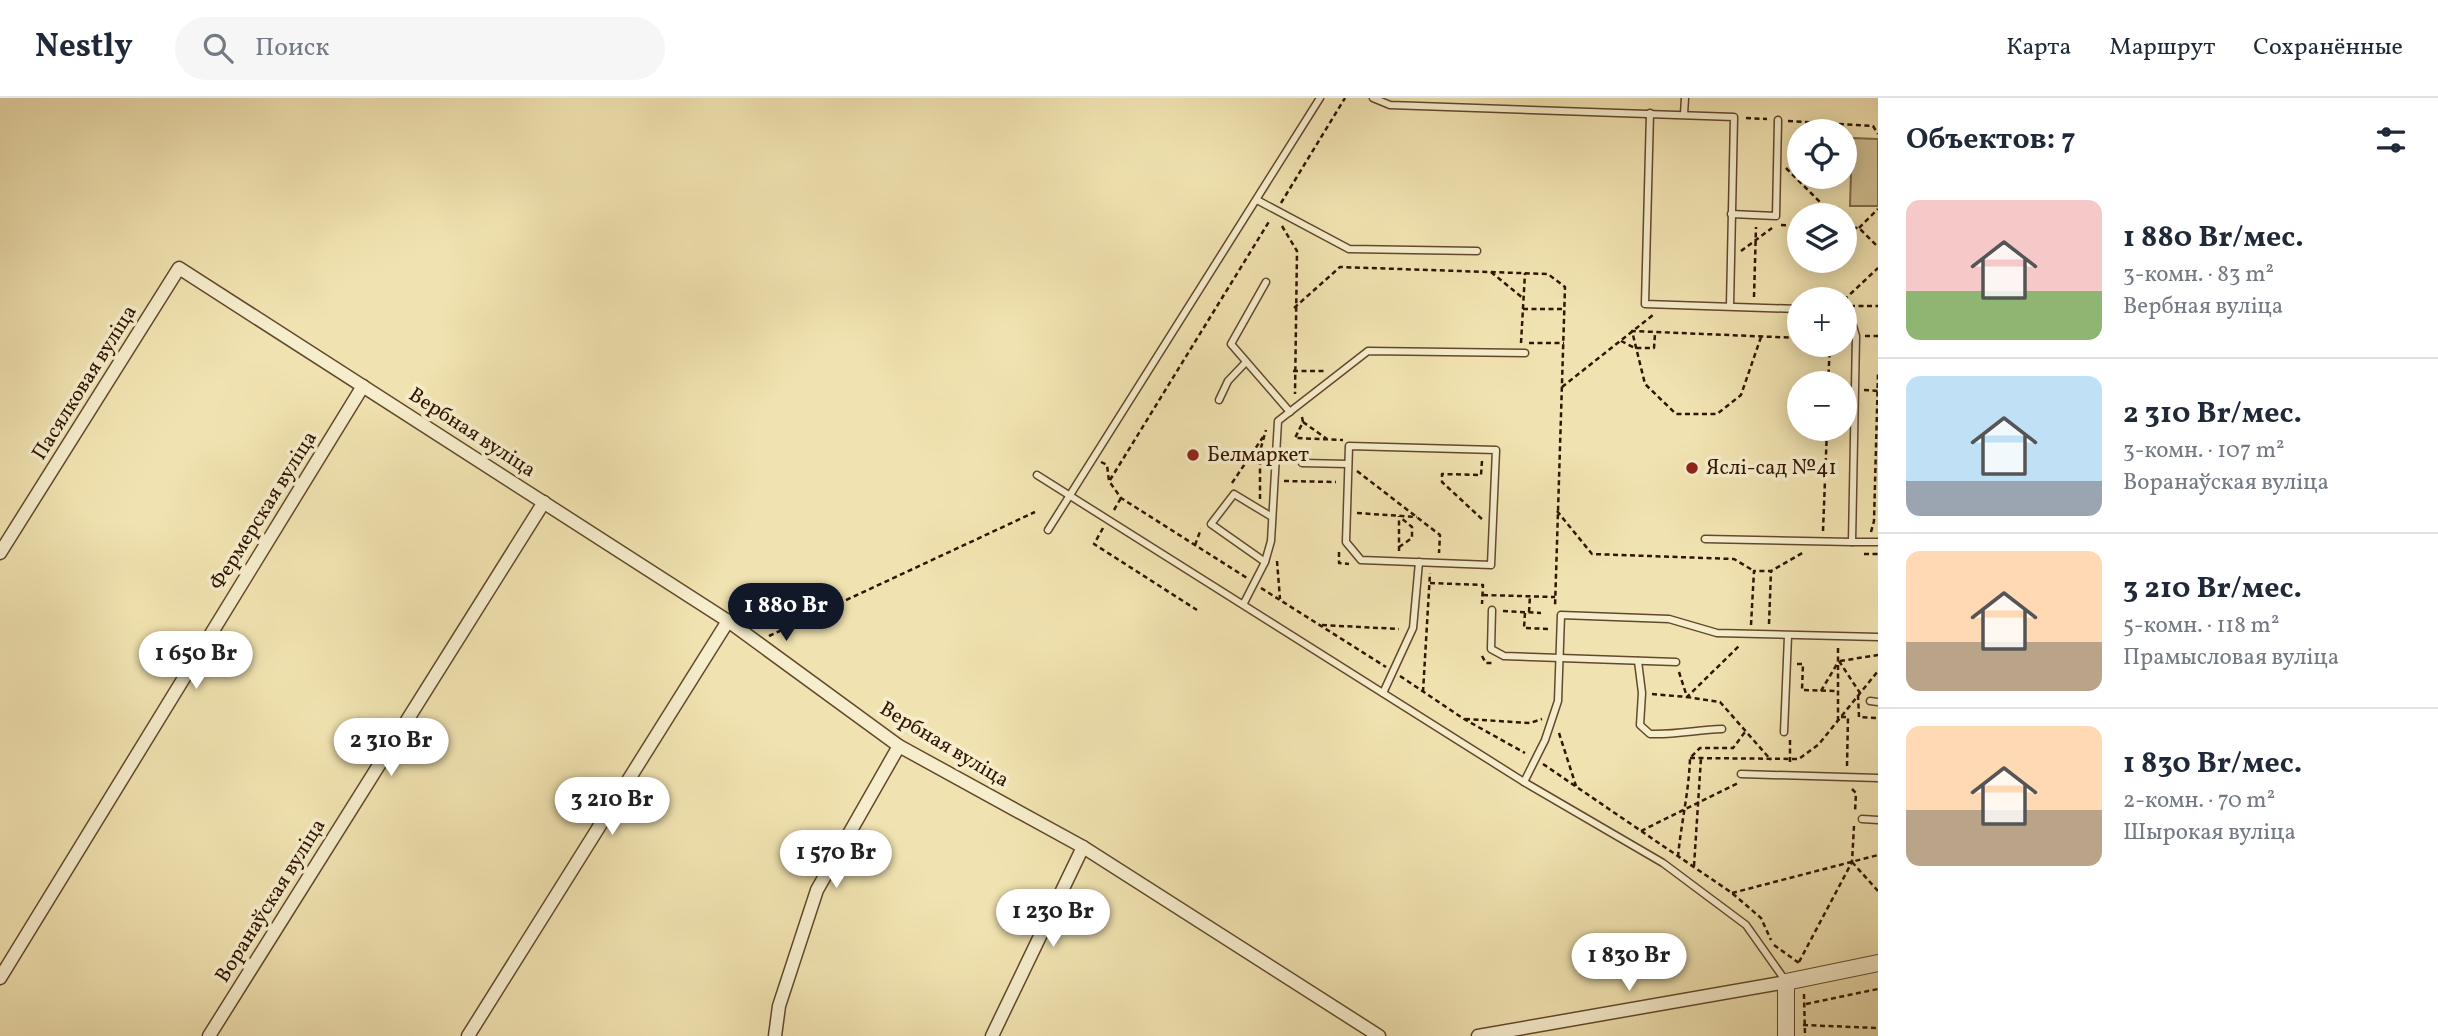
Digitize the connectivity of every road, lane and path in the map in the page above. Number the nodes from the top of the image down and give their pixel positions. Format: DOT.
graph roads {
  1 [pos="1320,98"];
  2 [pos="1345,98"];
  3 [pos="1373,98"];
  4 [pos="1510,98"];
  5 [pos="1685,98"];
  6 [pos="1509,107"];
  7 [pos="1650,113"];
  8 [pos="1684,114"];
  9 [pos="1734,117"];
  10 [pos="1779,120"];
  11 [pos="1878,134"];
  12 [pos="1777,158"];
  13 [pos="1257,200"];
  14 [pos="1821,203"];
  15 [pos="1878,209"];
  16 [pos="1277,210"];
  17 [pos="1731,214"];
  18 [pos="1776,216"];
  19 [pos="1756,224"];
  20 [pos="1858,228"];
  21 [pos="1755,241"];
  22 [pos="1878,247"];
  23 [pos="1477,251"];
  24 [pos="1730,260"];
  25 [pos="179,268"];
  26 [pos="1878,268"];
  27 [pos="1490,272"];
  28 [pos="1525,273"];
  29 [pos="1266,282"];
  30 [pos="1857,288"];
  31 [pos="1524,299"];
  32 [pos="1666,305"];
  33 [pos="1730,306"];
  34 [pos="1878,306"];
  35 [pos="1753,307"];
  36 [pos="1857,307"];
  37 [pos="1294,308"];
  38 [pos="1787,308"];
  39 [pos="1523,309"];
  40 [pos="1565,310"];
  41 [pos="1632,331"];
  42 [pos="1655,334"];
  43 [pos="1761,337"];
  44 [pos="1787,338"];
  45 [pos="1620,341"];
  46 [pos="1521,343"];
  47 [pos="1564,343"];
  48 [pos="1635,348"];
  49 [pos="1523,353"];
  50 [pos="1856,357"];
  51 [pos="1246,362"];
  52 [pos="1293,371"];
  53 [pos="1342,371"];
  54 [pos="1878,373"];
  55 [pos="363,386"];
  56 [pos="1562,387"];
  57 [pos="1219,400"];
  58 [pos="1290,412"];
  59 [pos="1303,422"];
  60 [pos="1268,426"];
  61 [pos="1284,437"];
  62 [pos="1295,438"];
  63 [pos="1327,439"];
  64 [pos="1826,441"];
  65 [pos="1482,450"];
  66 [pos="1095,457"];
  67 [pos="1302,463"];
  68 [pos="1348,464"];
  69 [pos="1037,475"];
  70 [pos="1260,480"];
  71 [pos="1109,481"];
  72 [pos="1273,481"];
  73 [pos="1340,482"];
  74 [pos="1071,496"];
  75 [pos="1121,498"];
  76 [pos="544,502"];
  77 [pos="1261,503"];
  78 [pos="1557,511"];
  79 [pos="1035,512"];
  80 [pos="1399,516"];
  81 [pos="1272,517"];
  82 [pos="1417,517"];
  83 [pos="1108,519"];
  84 [pos="1493,521"];
  85 [pos="1876,521"];
  86 [pos="1355,522"];
  87 [pos="1048,530"];
  88 [pos="1705,539"];
  89 [pos="1813,541"];
  90 [pos="1822,541"];
  91 [pos="1852,541"];
  92 [pos="1868,542"];
  93 [pos="1878,542"];
  94 [pos="1399,549"];
  95 [pos="1388,551"];
  96 [pos="1440,552"];
  97 [pos="0,553"];
  98 [pos="1450,553"];
  99 [pos="1265,562"];
  100 [pos="1398,562"];
  101 [pos="1419,562"];
  102 [pos="1435,563"];
  103 [pos="1755,571"];
  104 [pos="1771,571"];
  105 [pos="1255,584"];
  106 [pos="1483,595"];
  107 [pos="1530,596"];
  108 [pos="1555,597"];
  109 [pos="1244,603"];
  110 [pos="1197,610"];
  111 [pos="1492,610"];
  112 [pos="1527,612"];
  113 [pos="1542,612"];
  114 [pos="728,621"];
  115 [pos="1320,625"];
  116 [pos="1406,630"];
  117 [pos="1554,630"];
  118 [pos="1750,635"];
  119 [pos="1554,636"];
  120 [pos="1769,636"];
  121 [pos="1788,636"];
  122 [pos="1838,638"];
  123 [pos="1878,638"];
  124 [pos="757,642"];
  125 [pos="1878,655"];
  126 [pos="1559,658"];
  127 [pos="1638,661"];
  128 [pos="1839,661"];
  129 [pos="1676,662"];
  130 [pos="1803,664"];
  131 [pos="1878,671"];
  132 [pos="1394,672"];
  133 [pos="1828,679"];
  134 [pos="1838,685"];
  135 [pos="1821,691"];
  136 [pos="1838,691"];
  137 [pos="1423,692"];
  138 [pos="1383,693"];
  139 [pos="1642,693"];
  140 [pos="1859,694"];
  141 [pos="1686,696"];
  142 [pos="1554,715"];
  143 [pos="1841,717"];
  144 [pos="1878,718"];
  145 [pos="1464,719"];
  146 [pos="1838,721"];
  147 [pos="1722,729"];
  148 [pos="1745,732"];
  149 [pos="1784,732"];
  150 [pos="900,746"];
  151 [pos="1690,758"];
  152 [pos="1701,758"];
  153 [pos="1537,760"];
  154 [pos="1771,760"];
  155 [pos="1857,767"];
  156 [pos="1741,774"];
  157 [pos="1878,778"];
  158 [pos="1524,782"];
  159 [pos="1738,783"];
  160 [pos="1849,785"];
  161 [pos="1576,786"];
  162 [pos="1699,805"];
  163 [pos="1686,811"];
  164 [pos="1862,819"];
  165 [pos="1878,820"];
  166 [pos="1641,831"];
  167 [pos="1083,847"];
  168 [pos="1878,855"];
  169 [pos="1678,857"];
  170 [pos="1852,862"];
  171 [pos="1693,868"];
  172 [pos="1878,891"];
  173 [pos="1732,893"];
  174 [pos="1799,962"];
  175 [pos="1878,963"];
  176 [pos="0,978"];
  177 [pos="1794,980"];
  178 [pos="1878,989"];
  179 [pos="1806,1004"];
  180 [pos="1786,1023"];
  181 [pos="1805,1025"];
  182 [pos="1878,1028"];
  183 [pos="209,1036"];
  184 [pos="468,1036"];
  185 [pos="775,1036"];
  186 [pos="992,1036"];
  187 [pos="1379,1036"];
  188 [pos="1478,1036"];
  189 [pos="1805,1036"];
  1 -- 13 [label="lane"];
  2 -- 16 [label="path"];
  3 -- 6 [label="lane"];
  4 -- 6 [label="lane"];
  5 -- 8 [label="lane"];
  6 -- 7 [label="lane"];
  7 -- 8 [label="lane"];
  7 -- 32 [label="lane"];
  8 -- 9 [label="lane"];
  9 -- 10 [label="path"];
  9 -- 17 [label="lane"];
  10 -- 11 [label="path"];
  10 -- 12 [label="lane"];
  12 -- 14 [label="path"];
  12 -- 18 [label="lane"];
  13 -- 16 [label="lane"];
  13 -- 66 [label="lane"];
  15 -- 20 [label="path"];
  16 -- 23 [label="lane"];
  16 -- 71 [label="path"];
  17 -- 18 [label="lane"];
  17 -- 24 [label="lane"];
  18 -- 21 [label="path"];
  19 -- 21 [label="path"];
  20 -- 22 [label="path"];
  21 -- 24 [label="path"];
  21 -- 35 [label="path"];
  24 -- 33 [label="lane"];
  25 -- 55 [label="street, Вербная вуліца"];
  25 -- 97 [label="street, Пасялковая вуліца"];
  26 -- 30 [label="path"];
  27 -- 28 [label="path"];
  27 -- 31 [label="path"];
  27 -- 37 [label="path"];
  28 -- 31 [label="path"];
  28 -- 40 [label="path"];
  29 -- 51 [label="lane"];
  31 -- 39 [label="path"];
  32 -- 33 [label="lane"];
  32 -- 41 [label="path"];
  33 -- 35 [label="lane"];
  34 -- 36 [label="path"];
  35 -- 38 [label="lane"];
  39 -- 40 [label="path"];
  39 -- 46 [label="path"];
  40 -- 47 [label="path"];
  41 -- 42 [label="path"];
  41 -- 45 [label="path"];
  41 -- 48 [label="path"];
  42 -- 43 [label="path"];
  42 -- 48 [label="path"];
  43 -- 44 [label="path"];
  43 -- 48 [label="path"];
  45 -- 48 [label="path"];
  45 -- 56 [label="path"];
  46 -- 47 [label="path"];
  46 -- 49 [label="path"];
  47 -- 56 [label="path"];
  49 -- 53 [label="lane"];
  50 -- 91 [label="lane"];
  51 -- 57 [label="lane"];
  51 -- 58 [label="lane"];
  52 -- 53 [label="path"];
  53 -- 58 [label="lane"];
  54 -- 85 [label="path"];
  55 -- 76 [label="street, Вербная вуліца"];
  55 -- 176 [label="street, Фермерская вуліца"];
  56 -- 78 [label="path"];
  58 -- 72 [label="lane"];
  59 -- 63 [label="path"];
  60 -- 70 [label="path"];
  61 -- 62 [label="path"];
  64 -- 90 [label="path"];
  65 -- 68 [label="lane"];
  65 -- 84 [label="lane"];
  65 -- 84 [label="path"];
  66 -- 71 [label="path"];
  66 -- 74 [label="lane"];
  67 -- 68 [label="lane"];
  68 -- 82 [label="path"];
  68 -- 100 [label="lane"];
  69 -- 74 [label="lane"];
  70 -- 72 [label="path"];
  70 -- 77 [label="path"];
  71 -- 75 [label="path"];
  72 -- 73 [label="path"];
  72 -- 81 [label="lane"];
  74 -- 83 [label="lane"];
  74 -- 87 [label="lane"];
  75 -- 83 [label="path"];
  75 -- 105 [label="path"];
  76 -- 114 [label="street, Вербная вуліца"];
  76 -- 183 [label="street, Воранаўская вуліца"];
  78 -- 103 [label="path"];
  78 -- 108 [label="path"];
  79 -- 124 [label="path"];
  80 -- 82 [label="path"];
  80 -- 86 [label="path"];
  80 -- 94 [label="path"];
  80 -- 94 [label="path"];
  81 -- 99 [label="lane"];
  81 -- 99 [label="lane"];
  82 -- 96 [label="path"];
  83 -- 109 [label="lane"];
  83 -- 110 [label="path"];
  84 -- 102 [label="lane"];
  85 -- 92 [label="path"];
  88 -- 89 [label="lane"];
  89 -- 90 [label="lane"];
  89 -- 104 [label="path"];
  90 -- 91 [label="lane"];
  91 -- 92 [label="lane"];
  92 -- 93 [label="lane"];
  94 -- 95 [label="path"];
  94 -- 100 [label="path"];
  96 -- 98 [label="path"];
  96 -- 102 [label="path"];
  99 -- 105 [label="lane"];
  100 -- 101 [label="lane"];
  101 -- 102 [label="lane"];
  101 -- 132 [label="lane"];
  102 -- 137 [label="path"];
  103 -- 104 [label="path"];
  103 -- 118 [label="path"];
  104 -- 120 [label="path"];
  105 -- 109 [label="lane"];
  105 -- 115 [label="path"];
  106 -- 107 [label="path"];
  107 -- 108 [label="path"];
  107 -- 112 [label="path"];
  108 -- 117 [label="path"];
  109 -- 138 [label="lane"];
  111 -- 112 [label="path"];
  111 -- 126 [label="lane"];
  112 -- 113 [label="path"];
  112 -- 117 [label="path"];
  114 -- 124 [label="street, Вербная вуліца"];
  114 -- 184 [label="street"];
  115 -- 116 [label="path"];
  115 -- 132 [label="path"];
  117 -- 119 [label="path"];
  118 -- 120 [label="lane"];
  118 -- 126 [label="lane"];
  118 -- 141 [label="path"];
  120 -- 121 [label="lane"];
  121 -- 122 [label="lane"];
  121 -- 149 [label="lane"];
  122 -- 123 [label="lane"];
  122 -- 128 [label="path"];
  124 -- 150 [label="street, Вербная вуліца"];
  125 -- 128 [label="path"];
  126 -- 127 [label="lane"];
  126 -- 142 [label="lane"];
  127 -- 129 [label="lane"];
  127 -- 139 [label="lane"];
  128 -- 133 [label="path"];
  128 -- 134 [label="path"];
  128 -- 140 [label="path"];
  129 -- 141 [label="path"];
  130 -- 135 [label="path"];
  131 -- 140 [label="path"];
  132 -- 137 [label="path"];
  132 -- 138 [label="lane"];
  133 -- 134 [label="path"];
  133 -- 135 [label="path"];
  134 -- 136 [label="path"];
  135 -- 136 [label="path"];
  136 -- 146 [label="path"];
  137 -- 145 [label="path"];
  138 -- 158 [label="lane"];
  139 -- 141 [label="path"];
  139 -- 147 [label="lane"];
  140 -- 143 [label="path"];
  140 -- 144 [label="path"];
  141 -- 148 [label="path"];
  142 -- 145 [label="path"];
  142 -- 153 [label="lane"];
  142 -- 161 [label="path"];
  143 -- 146 [label="path"];
  143 -- 155 [label="path"];
  145 -- 153 [label="path"];
  146 -- 154 [label="path"];
  148 -- 151 [label="path"];
  148 -- 154 [label="path"];
  150 -- 167 [label="street, Вербная вуліца"];
  150 -- 185 [label="street"];
  151 -- 152 [label="path"];
  151 -- 163 [label="path"];
  152 -- 154 [label="path"];
  152 -- 162 [label="path"];
  153 -- 158 [label="lane"];
  153 -- 161 [label="path"];
  156 -- 157 [label="lane"];
  158 -- 177 [label="lane"];
  159 -- 162 [label="path"];
  160 -- 170 [label="path"];
  161 -- 166 [label="path"];
  162 -- 163 [label="path"];
  162 -- 171 [label="path"];
  163 -- 166 [label="path"];
  163 -- 169 [label="path"];
  164 -- 165 [label="lane"];
  166 -- 169 [label="path"];
  167 -- 186 [label="street"];
  167 -- 187 [label="street, Вербная вуліца"];
  168 -- 170 [label="path"];
  169 -- 171 [label="path"];
  170 -- 172 [label="path"];
  170 -- 173 [label="path"];
  170 -- 174 [label="path"];
  171 -- 173 [label="path"];
  173 -- 174 [label="path"];
  174 -- 177 [label="path"];
  175 -- 177 [label="street"];
  177 -- 179 [label="path"];
  177 -- 180 [label="street"];
  177 -- 188 [label="street"];
  178 -- 179 [label="path"];
  179 -- 180 [label="path"];
  179 -- 181 [label="path"];
  180 -- 181 [label="path"];
  181 -- 182 [label="path"];
  181 -- 189 [label="path"];
}
